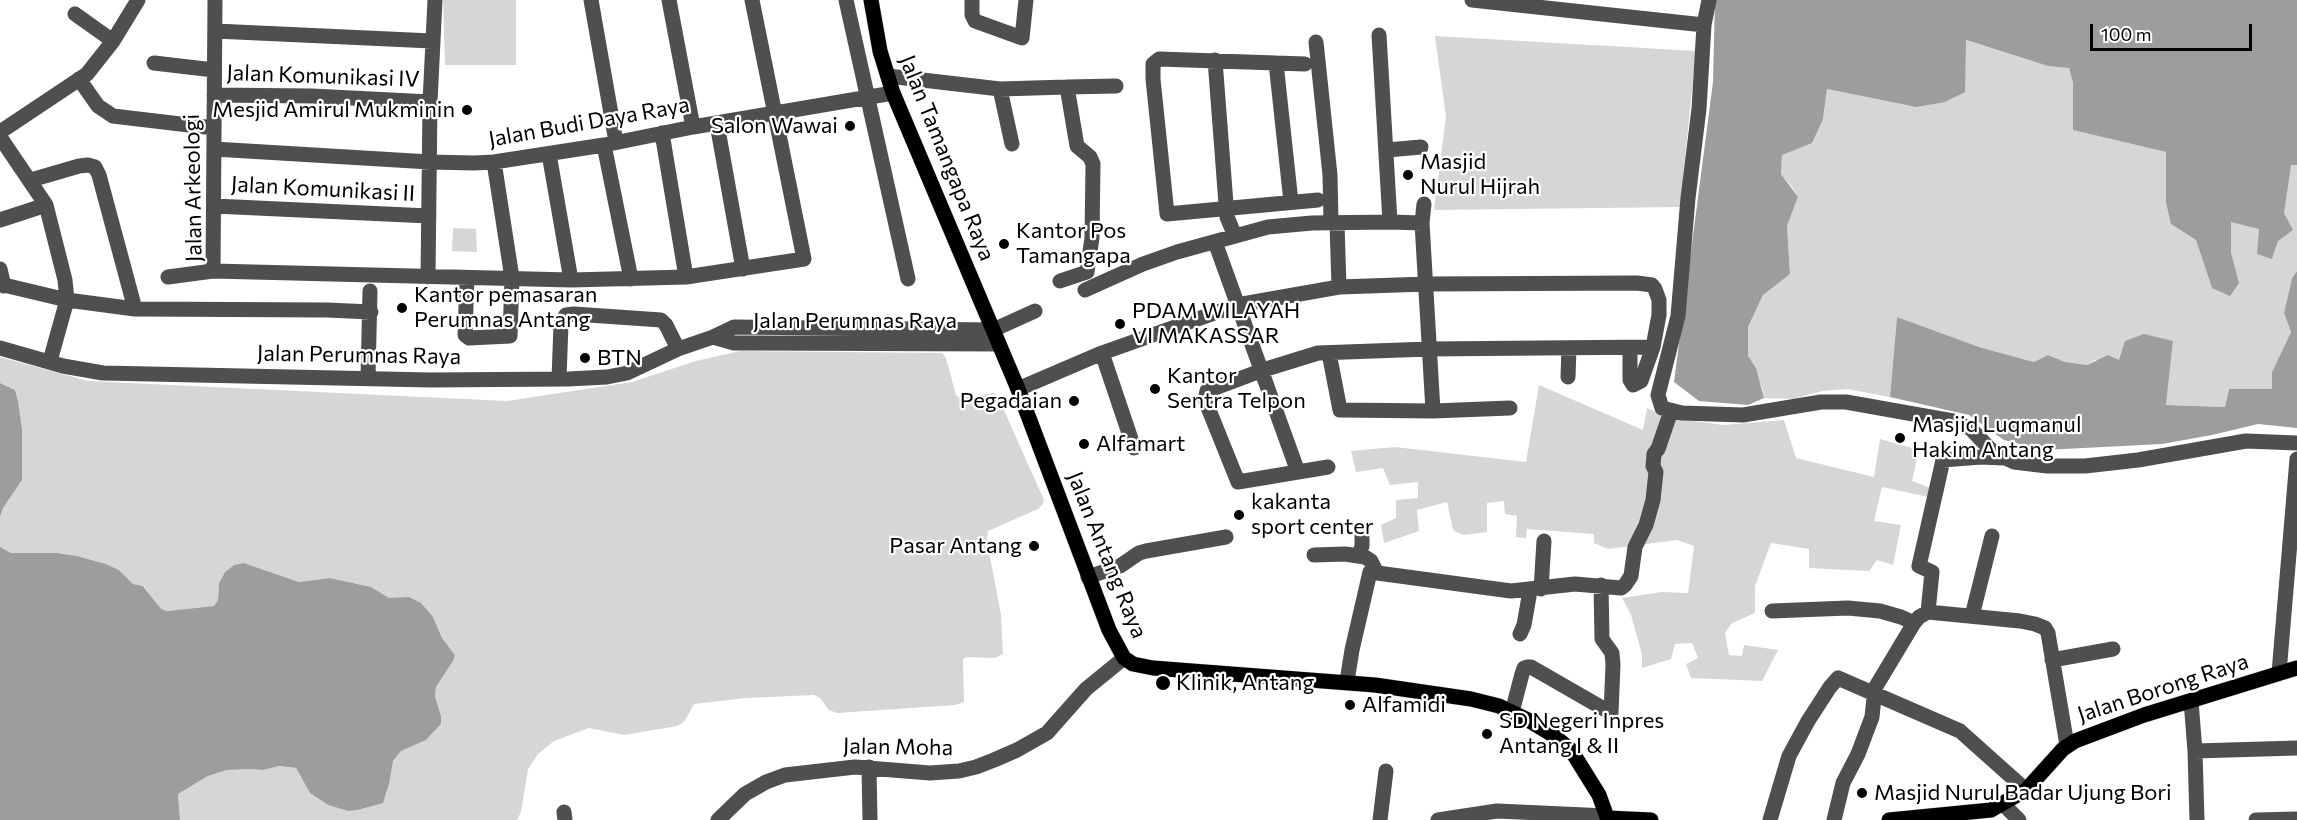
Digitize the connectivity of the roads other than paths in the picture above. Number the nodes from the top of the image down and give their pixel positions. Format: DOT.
graph roads {
  1 [pos="138,0"];
  2 [pos="215,0"];
  3 [pos="435,0"];
  4 [pos="591,0"];
  5 [pos="669,0"];
  6 [pos="752,0"];
  7 [pos="846,0"];
  8 [pos="871,0"];
  9 [pos="972,0"];
  10 [pos="1026,0"];
  11 [pos="1472,0"];
  12 [pos="1709,0"];
  13 [pos="1519,2"];
  14 [pos="1572,5"];
  15 [pos="75,14"];
  16 [pos="1704,25"];
  17 [pos="215,31"];
  18 [pos="1379,34"];
  19 [pos="113,41"];
  20 [pos="432,41"];
  21 [pos="1316,42"];
  22 [pos="1215,60"];
  23 [pos="154,63"];
  24 [pos="1276,63"];
  25 [pos="1305,64"];
  26 [pos="214,70"];
  27 [pos="888,76"];
  28 [pos="79,79"];
  29 [pos="1116,86"];
  30 [pos="1067,87"];
  31 [pos="1000,89"];
  32 [pos="893,93"];
  33 [pos="214,95"];
  34 [pos="868,99"];
  35 [pos="430,102"];
  36 [pos="776,113"];
  37 [pos="717,124"];
  38 [pos="693,127"];
  39 [pos="214,128"];
  40 [pos="0,132"];
  41 [pos="662,133"];
  42 [pos="0,137"];
  43 [pos="610,144"];
  44 [pos="1012,144"];
  45 [pos="1421,147"];
  46 [pos="214,149"];
  47 [pos="1387,150"];
  48 [pos="549,154"];
  49 [pos="430,162"];
  50 [pos="494,162"];
  51 [pos="31,180"];
  52 [pos="1290,202"];
  53 [pos="46,205"];
  54 [pos="214,206"];
  55 [pos="1390,214"];
  56 [pos="1330,215"];
  57 [pos="429,216"];
  58 [pos="0,220"];
  59 [pos="1230,223"];
  60 [pos="1215,242"];
  61 [pos="0,269"];
  62 [pos="742,269"];
  63 [pos="213,271"];
  64 [pos="168,277"];
  65 [pos="428,277"];
  66 [pos="686,277"];
  67 [pos="467,278"];
  68 [pos="512,278"];
  69 [pos="631,279"];
  70 [pos="908,279"];
  71 [pos="571,280"];
  72 [pos="1060,281"];
  73 [pos="1427,284"];
  74 [pos="2,285"];
  75 [pos="1339,287"];
  76 [pos="1085,290"];
  77 [pos="370,291"];
  78 [pos="67,300"];
  79 [pos="1237,305"];
  80 [pos="135,309"];
  81 [pos="1035,311"];
  82 [pos="370,312"];
  83 [pos="996,337"];
  84 [pos="1653,346"];
  85 [pos="0,348"];
  86 [pos="1569,348"];
  87 [pos="1630,348"];
  88 [pos="678,349"];
  89 [pos="1430,349"];
  90 [pos="1329,352"];
  91 [pos="1102,353"];
  92 [pos="50,361"];
  93 [pos="1263,370"];
  94 [pos="368,377"];
  95 [pos="1568,378"];
  96 [pos="560,379"];
  97 [pos="1018,389"];
  98 [pos="1510,408"];
  99 [pos="1433,411"];
  100 [pos="1671,411"];
  101 [pos="2297,443"];
  102 [pos="1134,448"];
  103 [pos="2005,458"];
  104 [pos="2297,459"];
  105 [pos="1328,467"];
  106 [pos="1298,471"];
  107 [pos="1362,536"];
  108 [pos="1992,536"];
  109 [pos="1226,537"];
  110 [pos="1544,542"];
  111 [pos="1314,555"];
  112 [pos="1359,555"];
  113 [pos="1376,571"];
  114 [pos="1088,577"];
  115 [pos="1601,585"];
  116 [pos="1536,590"];
  117 [pos="1772,611"];
  118 [pos="1928,612"];
  119 [pos="1972,616"];
  120 [pos="1914,623"];
  121 [pos="1520,634"];
  122 [pos="2113,650"];
  123 [pos="1124,658"];
  124 [pos="2052,660"];
  125 [pos="2297,668"];
  126 [pos="2279,673"];
  127 [pos="1347,681"];
  128 [pos="1873,694"];
  129 [pos="2191,701"];
  130 [pos="1512,712"];
  131 [pos="2067,745"];
  132 [pos="2297,747"];
  133 [pos="2195,750"];
  134 [pos="869,767"];
  135 [pos="1386,771"];
  136 [pos="2026,790"];
  137 [pos="2003,804"];
  138 [pos="1608,818"];
  139 [pos="2297,819"];
  140 [pos="718,820"];
  141 [pos="870,820"];
  142 [pos="1380,820"];
  143 [pos="1438,820"];
  144 [pos="1651,820"];
  145 [pos="1770,820"];
  146 [pos="1834,820"];
  147 [pos="1889,820"];
  148 [pos="2019,820"];
  149 [pos="2197,820"];
  150 [pos="2256,820"];
  1 -- 19 [label="street"];
  2 -- 17 [label="street, Jalan Arkeologi"];
  3 -- 20 [label="street"];
  4 -- 43 [label="street"];
  5 -- 38 [label="street"];
  6 -- 36 [label="street"];
  7 -- 34 [label="street"];
  8 -- 27 [label="main road, Jalan Tamangapa Raya"];
  9 -- 10 [label="street"];
  11 -- 13 [label="street"];
  12 -- 16 [label="street"];
  13 -- 14 [label="street"];
  14 -- 16 [label="street"];
  15 -- 19 [label="street"];
  16 -- 100 [label="street"];
  17 -- 20 [label="street"];
  17 -- 26 [label="street, Jalan Arkeologi"];
  18 -- 47 [label="street"];
  19 -- 28 [label="street"];
  20 -- 35 [label="street"];
  21 -- 56 [label="street"];
  22 -- 24 [label="street"];
  22 -- 59 [label="street"];
  22 -- 59 [label="street"];
  23 -- 26 [label="street"];
  24 -- 25 [label="street"];
  24 -- 52 [label="street"];
  26 -- 33 [label="street, Jalan Arkeologi"];
  27 -- 31 [label="street"];
  27 -- 32 [label="main road, Jalan Tamangapa Raya"];
  28 -- 39 [label="street"];
  28 -- 40 [label="street"];
  29 -- 30 [label="street"];
  30 -- 31 [label="street"];
  30 -- 72 [label="street"];
  31 -- 44 [label="street"];
  32 -- 34 [label="street, Jalan Budi Daya Raya"];
  32 -- 83 [label="main road, Jalan Tamangapa Raya"];
  33 -- 35 [label="street, Jalan Komunikasi IV"];
  33 -- 39 [label="street, Jalan Arkeologi"];
  34 -- 36 [label="street, Jalan Budi Daya Raya"];
  34 -- 70 [label="street"];
  35 -- 49 [label="street"];
  36 -- 37 [label="street, Jalan Budi Daya Raya"];
  36 -- 62 [label="street, Jalan Arkeologi"];
  37 -- 38 [label="street, Jalan Budi Daya Raya"];
  37 -- 62 [label="street"];
  38 -- 41 [label="street, Jalan Budi Daya Raya"];
  39 -- 46 [label="street, Jalan Arkeologi"];
  41 -- 43 [label="street, Jalan Budi Daya Raya"];
  41 -- 66 [label="street"];
  42 -- 51 [label="street"];
  43 -- 48 [label="street, Jalan Budi Daya Raya"];
  43 -- 69 [label="street"];
  45 -- 47 [label="street"];
  46 -- 49 [label="street, Jalan Budi Daya Raya"];
  46 -- 54 [label="street, Jalan Arkeologi"];
  47 -- 55 [label="street"];
  48 -- 50 [label="street, Jalan Budi Daya Raya"];
  48 -- 71 [label="street"];
  49 -- 50 [label="street, Jalan Budi Daya Raya"];
  49 -- 57 [label="street"];
  50 -- 68 [label="street"];
  51 -- 53 [label="street"];
  51 -- 80 [label="street"];
  52 -- 56 [label="street"];
  52 -- 59 [label="street"];
  53 -- 58 [label="street"];
  53 -- 78 [label="street"];
  54 -- 57 [label="street, Jalan Komunikasi II"];
  54 -- 63 [label="street, Jalan Arkeologi"];
  55 -- 56 [label="street"];
  55 -- 73 [label="street"];
  56 -- 59 [label="street"];
  56 -- 75 [label="street"];
  57 -- 65 [label="street"];
  59 -- 60 [label="street"];
  60 -- 76 [label="street"];
  60 -- 79 [label="street"];
  61 -- 74 [label="street"];
  62 -- 66 [label="street, Jalan Arkeologi"];
  63 -- 64 [label="street"];
  63 -- 65 [label="street, Jalan Arkeologi"];
  65 -- 67 [label="street, Jalan Arkeologi"];
  66 -- 69 [label="street, Jalan Arkeologi"];
  67 -- 68 [label="street, Jalan Arkeologi"];
  67 -- 68 [label="street"];
  68 -- 71 [label="street, Jalan Arkeologi"];
  69 -- 71 [label="street, Jalan Arkeologi"];
  73 -- 75 [label="street"];
  73 -- 84 [label="street"];
  73 -- 89 [label="street"];
  74 -- 78 [label="street"];
  75 -- 79 [label="street"];
  77 -- 82 [label="street"];
  78 -- 80 [label="street"];
  78 -- 92 [label="street"];
  79 -- 91 [label="street"];
  79 -- 93 [label="street"];
  80 -- 82 [label="street"];
  81 -- 83 [label="street"];
  82 -- 94 [label="street"];
  83 -- 88 [label="street, Jalan Perumnas Raya"];
  83 -- 97 [label="main road, Jalan Antang Raya"];
  84 -- 87 [label="street"];
  84 -- 87 [label="street"];
  85 -- 92 [label="street, Jalan Perumnas Raya"];
  86 -- 87 [label="street"];
  86 -- 89 [label="street"];
  86 -- 95 [label="street"];
  88 -- 96 [label="street, Jalan Perumnas Raya"];
  88 -- 96 [label="street"];
  89 -- 90 [label="street"];
  89 -- 99 [label="street"];
  90 -- 93 [label="street"];
  90 -- 99 [label="street"];
  91 -- 97 [label="street"];
  91 -- 102 [label="street"];
  92 -- 94 [label="street, Jalan Perumnas Raya"];
  93 -- 106 [label="street"];
  93 -- 106 [label="street"];
  94 -- 96 [label="street, Jalan Perumnas Raya"];
  97 -- 114 [label="main road, Jalan Antang Raya"];
  98 -- 99 [label="street"];
  100 -- 103 [label="street"];
  100 -- 115 [label="street"];
  101 -- 103 [label="street"];
  103 -- 118 [label="street"];
  104 -- 126 [label="street"];
  105 -- 106 [label="street"];
  107 -- 112 [label="street"];
  108 -- 119 [label="street"];
  109 -- 114 [label="street"];
  110 -- 116 [label="street"];
  111 -- 112 [label="street"];
  112 -- 113 [label="street"];
  113 -- 116 [label="street"];
  113 -- 127 [label="street"];
  114 -- 123 [label="main road, Jalan Antang Raya"];
  115 -- 116 [label="street"];
  115 -- 130 [label="street"];
  116 -- 121 [label="street"];
  117 -- 120 [label="street"];
  118 -- 119 [label="street"];
  118 -- 120 [label="street"];
  119 -- 124 [label="street"];
  120 -- 128 [label="street"];
  122 -- 124 [label="street"];
  123 -- 127 [label="main road, Jalan Antang Raya"];
  123 -- 134 [label="street, Jalan Moha"];
  124 -- 131 [label="street"];
  125 -- 126 [label="main road, Jalan Borong Raya"];
  126 -- 129 [label="main road, Jalan Borong Raya"];
  127 -- 130 [label="main road, Jalan Antang Raya"];
  128 -- 136 [label="street"];
  128 -- 145 [label="street"];
  128 -- 146 [label="street"];
  129 -- 131 [label="main road, Jalan Borong Raya"];
  129 -- 133 [label="street"];
  130 -- 138 [label="main road, Jalan Antang Raya"];
  131 -- 136 [label="main road, Jalan Borong Raya"];
  132 -- 133 [label="street"];
  133 -- 149 [label="street"];
  134 -- 140 [label="street, Jalan Moha"];
  134 -- 141 [label="street"];
  135 -- 142 [label="street"];
  136 -- 137 [label="main road, Jalan Borong Raya"];
  137 -- 147 [label="main road, Jalan Borong Raya"];
  137 -- 148 [label="street"];
  138 -- 143 [label="street"];
  138 -- 144 [label="main road"];
  139 -- 150 [label="street"];
}
